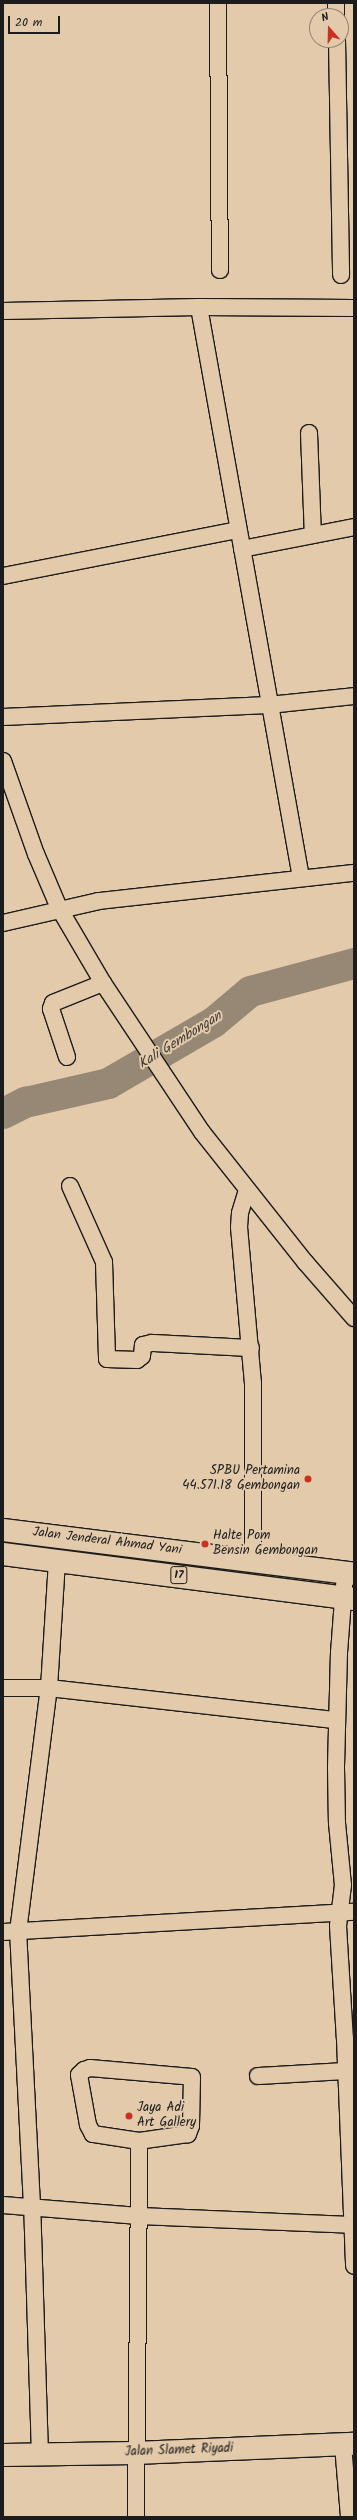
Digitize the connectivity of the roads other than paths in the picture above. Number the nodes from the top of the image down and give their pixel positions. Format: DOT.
graph roads {
  1 [pos="218,3"];
  2 [pos="337,48"];
  3 [pos="220,270"];
  4 [pos="341,274"];
  5 [pos="198,307"];
  6 [pos="354,308"];
  7 [pos="3,311"];
  8 [pos="309,433"];
  9 [pos="354,527"];
  10 [pos="238,530"];
  11 [pos="313,535"];
  12 [pos="242,549"];
  13 [pos="3,576"];
  14 [pos="354,696"];
  15 [pos="269,705"];
  16 [pos="3,717"];
  17 [pos="3,761"];
  18 [pos="354,873"];
  19 [pos="301,878"];
  20 [pos="58,908"];
  21 [pos="3,923"];
  22 [pos="103,983"];
  23 [pos="67,1057"];
  24 [pos="70,1186"];
  25 [pos="247,1190"];
  26 [pos="354,1318"];
  27 [pos="251,1348"];
  28 [pos="3,1530"];
  29 [pos="3,1554"];
  30 [pos="57,1560"];
  31 [pos="253,1560"];
  32 [pos="350,1573"];
  33 [pos="348,1598"];
  34 [pos="3,1688"];
  35 [pos="49,1688"];
  36 [pos="336,1720"];
  37 [pos="346,1913"];
  38 [pos="11,1932"];
  39 [pos="350,2038"];
  40 [pos="346,2071"];
  41 [pos="258,2076"];
  42 [pos="139,2141"];
  43 [pos="3,2205"];
  44 [pos="32,2206"];
  45 [pos="139,2216"];
  46 [pos="351,2226"];
  47 [pos="353,2246"];
  48 [pos="354,2266"];
  49 [pos="349,2444"];
  50 [pos="135,2453"];
  51 [pos="3,2455"];
  52 [pos="40,2455"];
  53 [pos="136,2517"];
  54 [pos="349,2517"];
  1 -- 3 [label="street"];
  2 -- 4 [label="street"];
  5 -- 6 [label="street"];
  5 -- 7 [label="street"];
  5 -- 10 [label="street"];
  8 -- 11 [label="street"];
  9 -- 11 [label="street"];
  10 -- 12 [label="street"];
  10 -- 13 [label="street"];
  11 -- 12 [label="street"];
  12 -- 15 [label="street"];
  14 -- 15 [label="street"];
  15 -- 16 [label="street"];
  15 -- 19 [label="street"];
  17 -- 20 [label="street"];
  18 -- 19 [label="street"];
  19 -- 20 [label="street"];
  20 -- 21 [label="street"];
  20 -- 22 [label="street"];
  22 -- 23 [label="street"];
  22 -- 25 [label="street"];
  24 -- 27 [label="street"];
  25 -- 26 [label="street"];
  25 -- 27 [label="street"];
  27 -- 31 [label="street"];
  28 -- 31 [label="main road, Jalan Jenderal Ahmad Yani / 17"];
  29 -- 30 [label="main road, Jalan Jenderal Ahmad Yani / 17"];
  30 -- 33 [label="main road, Jalan Jenderal Ahmad Yani / 17"];
  30 -- 35 [label="street"];
  31 -- 32 [label="main road, Jalan Jenderal Ahmad Yani / 17"];
  32 -- 33 [label="street"];
  33 -- 36 [label="street"];
  34 -- 35 [label="street"];
  35 -- 36 [label="street"];
  35 -- 38 [label="street"];
  36 -- 37 [label="street"];
  37 -- 38 [label="street"];
  37 -- 39 [label="street"];
  38 -- 44 [label="street"];
  39 -- 40 [label="street"];
  40 -- 41 [label="street"];
  40 -- 46 [label="street"];
  42 -- 42 [label="street"];
  42 -- 45 [label="street"];
  43 -- 44 [label="street"];
  44 -- 45 [label="street"];
  44 -- 52 [label="street"];
  45 -- 46 [label="street"];
  45 -- 50 [label="street"];
  46 -- 47 [label="street"];
  47 -- 48 [label="street"];
  49 -- 50 [label="main road, Jalan Slamet Riyadi"];
  49 -- 54 [label="street"];
  50 -- 52 [label="main road, Jalan Slamet Riyadi"];
  50 -- 53 [label="street"];
  51 -- 52 [label="main road, Jalan Slamet Riyadi"];
}
